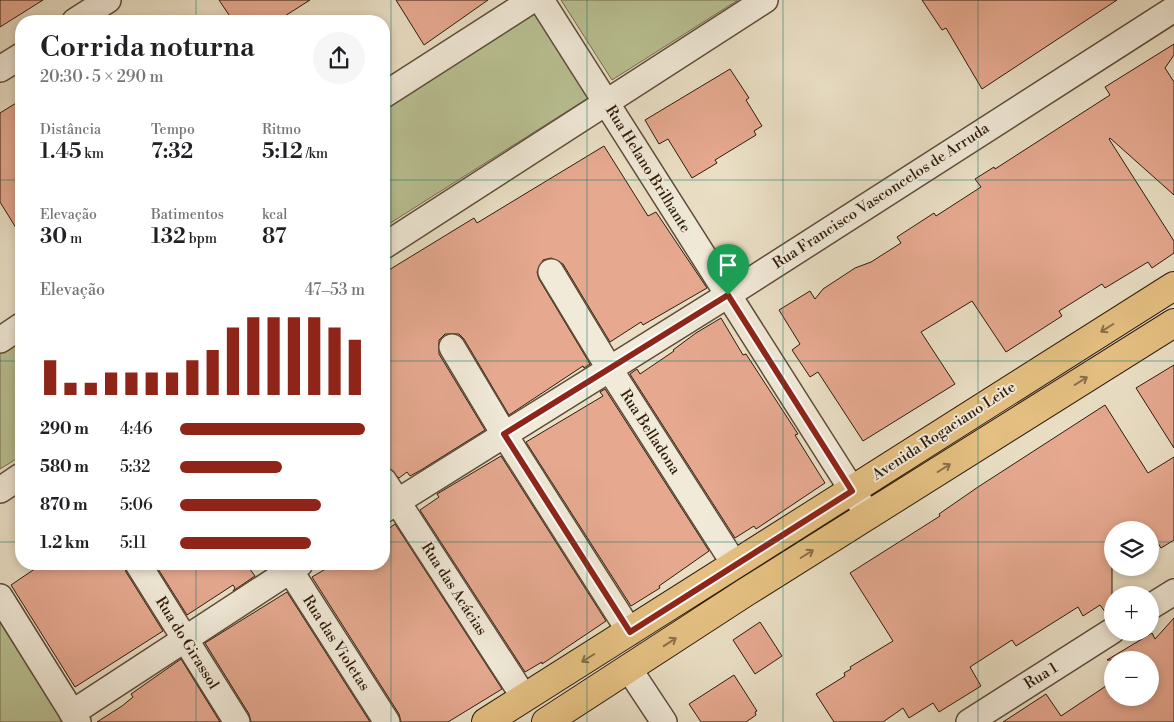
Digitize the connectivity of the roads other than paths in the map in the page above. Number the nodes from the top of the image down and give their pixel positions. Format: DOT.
graph roads {
  1 [pos="108,0"];
  2 [pos="532,0"];
  3 [pos="541,0"];
  4 [pos="765,0"];
  5 [pos="1174,9"];
  6 [pos="84,15"];
  7 [pos="15,60"];
  8 [pos="0,69"];
  9 [pos="390,91"];
  10 [pos="607,104"];
  11 [pos="390,242"];
  12 [pos="552,272"];
  13 [pos="1174,286"];
  14 [pos="728,295"];
  15 [pos="1174,323"];
  16 [pos="15,330"];
  17 [pos="0,340"];
  18 [pos="452,347"];
  19 [pos="609,368"];
  20 [pos="504,434"];
  21 [pos="15,480"];
  22 [pos="0,490"];
  23 [pos="852,491"];
  24 [pos="390,506"];
  25 [pos="868,515"];
  26 [pos="735,565"];
  27 [pos="142,570"];
  28 [pos="286,570"];
  29 [pos="294,570"];
  30 [pos="1174,592"];
  31 [pos="0,597"];
  32 [pos="1159,601"];
  33 [pos="630,632"];
  34 [pos="1104,636"];
  35 [pos="185,640"];
  36 [pos="629,669"];
  37 [pos="524,697"];
  38 [pos="75,717"];
  39 [pos="237,722"];
  40 [pos="387,722"];
  41 [pos="486,722"];
  42 [pos="546,722"];
  43 [pos="664,722"];
  44 [pos="969,722"];
  1 -- 6 [label="street"];
  2 -- 9 [label="street"];
  3 -- 10 [label="street, Rua Helano Brilhante"];
  4 -- 10 [label="street"];
  5 -- 14 [label="street, Rua Francisco Vasconcelos de Arruda"];
  7 -- 8 [label="street"];
  10 -- 11 [label="street"];
  10 -- 14 [label="street, Rua Helano Brilhante"];
  12 -- 19 [label="street, Rua Belladona"];
  13 -- 23 [label="main road, Avenida Rogaciano Leite, one-way"];
  14 -- 19 [label="street, Rua Francisco Vasconcelos de Arruda"];
  14 -- 23 [label="street, Rua Helano Brilhante"];
  25 -- 15 [label="main road, Avenida Rogaciano Leite, one-way"];
  16 -- 17 [label="street"];
  18 -- 20 [label="street"];
  19 -- 20 [label="street, Rua Francisco Vasconcelos de Arruda"];
  19 -- 26 [label="street, Rua Belladona"];
  20 -- 24 [label="street, Rua Francisco Vasconcelos de Arruda"];
  20 -- 33 [label="street"];
  21 -- 22 [label="street"];
  23 -- 25 [label="street, Rua Helano Brilhante"];
  23 -- 26 [label="main road, Avenida Rogaciano Leite"];
  24 -- 37 [label="street, Rua das Acácias"];
  36 -- 25 [label="main road, Avenida Rogaciano Leite, one-way"];
  26 -- 33 [label="main road, Avenida Rogaciano Leite"];
  27 -- 35 [label="street, Rua do Girassol"];
  28 -- 35 [label="street"];
  29 -- 40 [label="street, Rua das Violetas"];
  30 -- 32 [label="street"];
  31 -- 38 [label="street"];
  33 -- 37 [label="main road, Avenida Rogaciano Leite, one-way"];
  34 -- 44 [label="street, Rua 1"];
  35 -- 38 [label="street"];
  35 -- 39 [label="street, Rua do Girassol"];
  36 -- 42 [label="main road, Avenida Rogaciano Leite"];
  36 -- 43 [label="street"];
  37 -- 41 [label="main road, Avenida Rogaciano Leite"];
}
